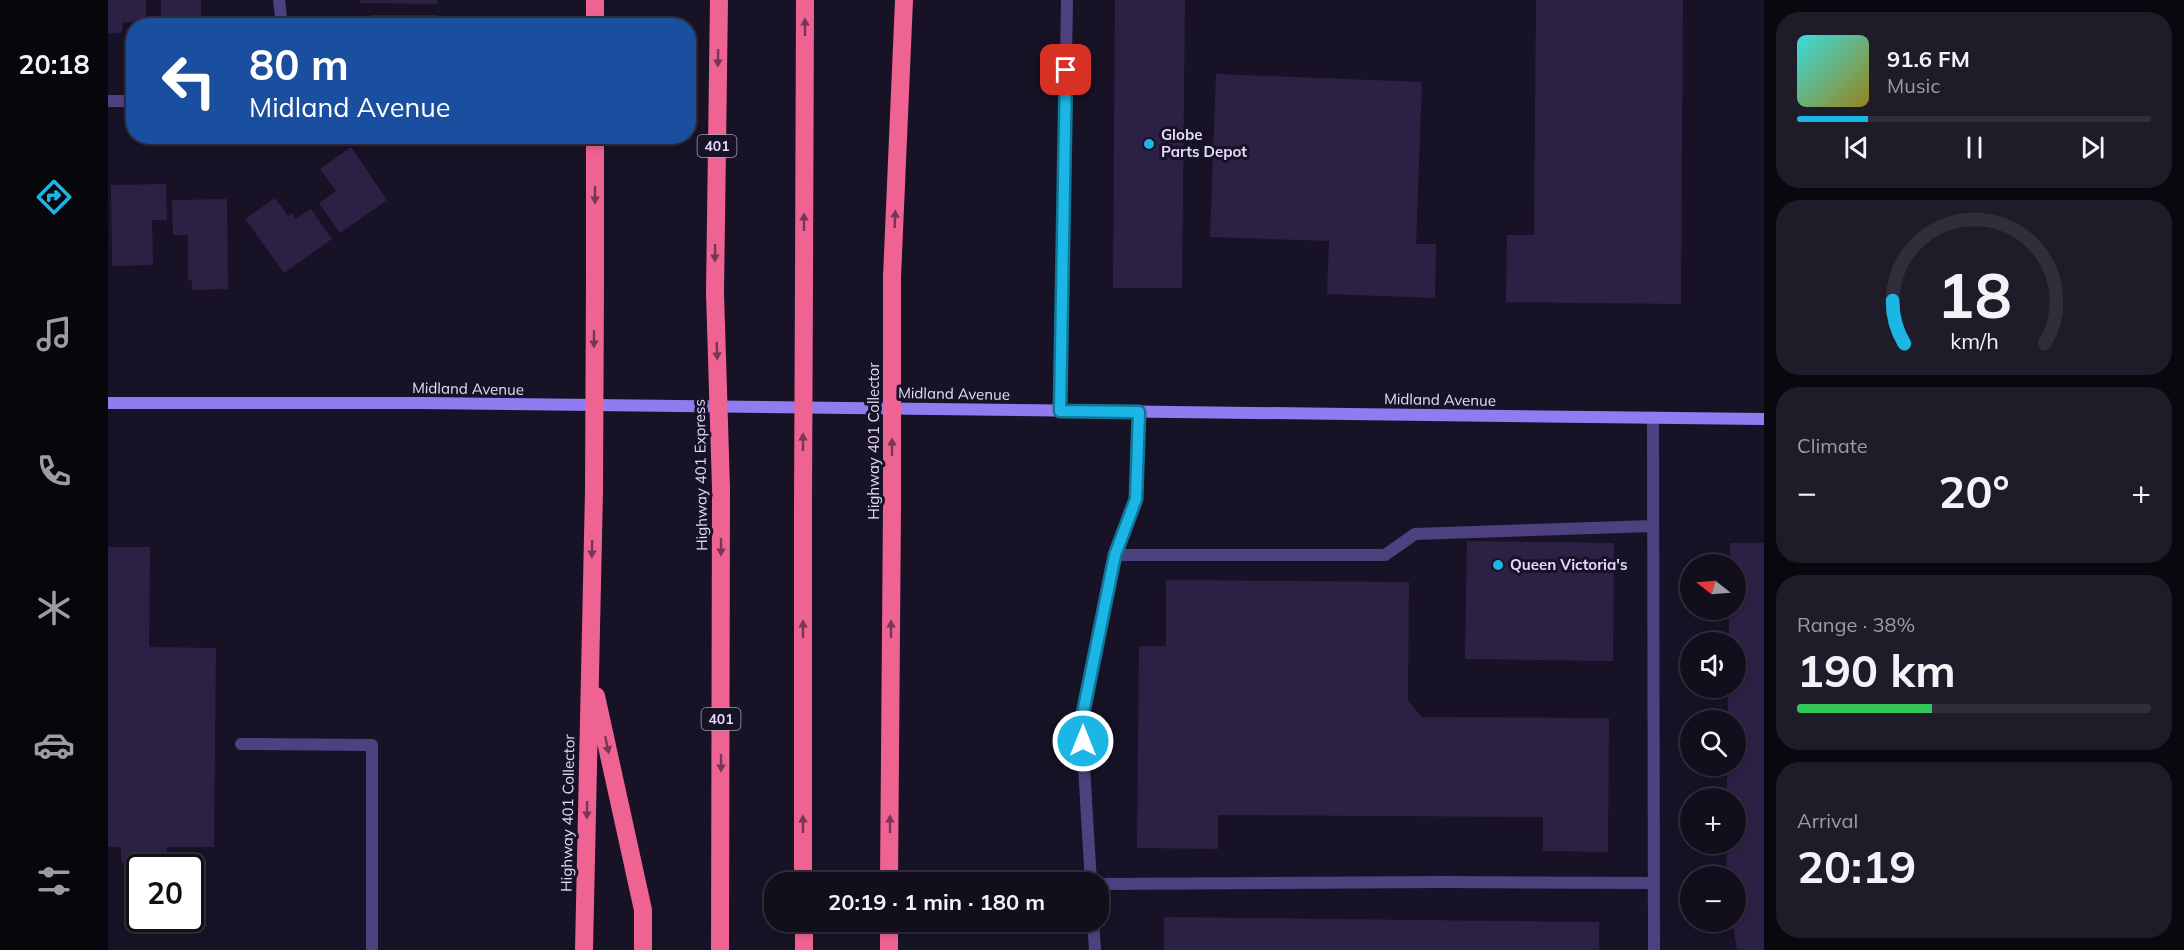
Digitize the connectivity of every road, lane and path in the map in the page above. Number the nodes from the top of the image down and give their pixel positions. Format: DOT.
graph roads {
  1 [pos="279,0"];
  2 [pos="595,0"];
  3 [pos="719,0"];
  4 [pos="805,0"];
  5 [pos="1067,0"];
  6 [pos="902,5"];
  7 [pos="281,18"];
  8 [pos="595,18"];
  9 [pos="108,101"];
  10 [pos="126,101"];
  11 [pos="595,144"];
  12 [pos="108,403"];
  13 [pos="1060,411"];
  14 [pos="1139,412"];
  15 [pos="1653,418"];
  16 [pos="1764,419"];
  17 [pos="1653,526"];
  18 [pos="1115,555"];
  19 [pos="590,668"];
  20 [pos="241,744"];
  21 [pos="803,872"];
  22 [pos="889,872"];
  23 [pos="1090,872"];
  24 [pos="1654,883"];
  25 [pos="1109,884"];
  26 [pos="804,932"];
  27 [pos="889,932"];
  28 [pos="1094,932"];
  29 [pos="372,950"];
  30 [pos="584,950"];
  31 [pos="643,950"];
  32 [pos="720,950"];
  33 [pos="804,950"];
  34 [pos="889,950"];
  35 [pos="1095,950"];
  36 [pos="1654,950"];
  1 -- 7 [label="street"];
  2 -- 8 [label="highway"];
  3 -- 32 [label="highway, Highway 401 Express / 401, one-way, bridge"];
  21 -- 4 [label="highway, one-way, bridge"];
  5 -- 13 [label="street"];
  22 -- 6 [label="highway, Highway 401 Collector, one-way, bridge"];
  9 -- 10 [label="street"];
  11 -- 19 [label="highway, Highway 401 Collector, one-way, bridge"];
  12 -- 13 [label="main road, Midland Avenue"];
  13 -- 14 [label="main road, Midland Avenue"];
  14 -- 15 [label="main road, Midland Avenue"];
  14 -- 18 [label="street"];
  15 -- 16 [label="main road, Midland Avenue"];
  15 -- 17 [label="street"];
  17 -- 18 [label="street"];
  17 -- 24 [label="street"];
  18 -- 23 [label="street"];
  19 -- 30 [label="highway, Highway 401 Collector, one-way"];
  19 -- 31 [label="highway, one-way"];
  20 -- 29 [label="street"];
  24 -- 25 [label="street"];
  24 -- 36 [label="street"];
  26 -- 33 [label="highway"];
  27 -- 34 [label="highway"];
  28 -- 35 [label="street"];
}
